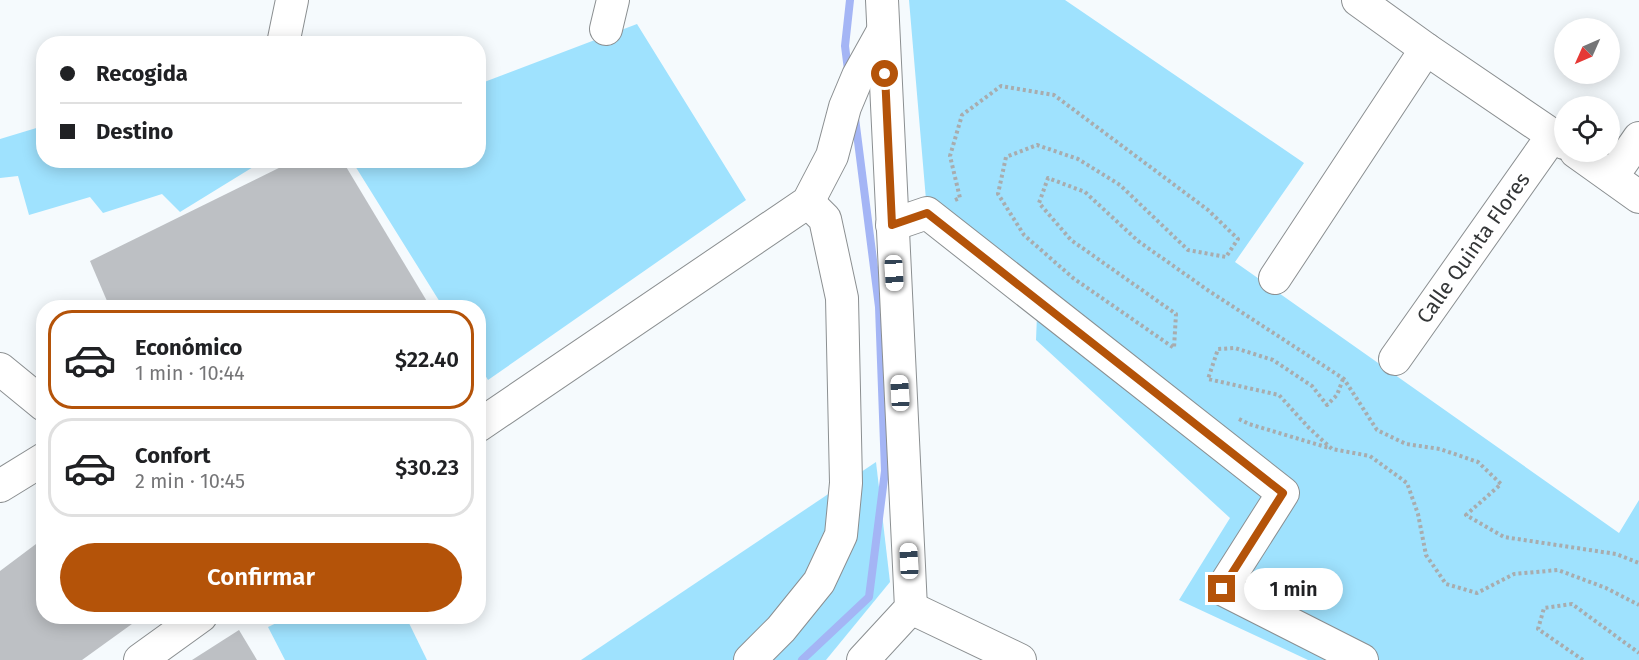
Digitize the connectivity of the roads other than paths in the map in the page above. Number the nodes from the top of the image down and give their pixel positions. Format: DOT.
graph roads {
  1 [pos="292,0"];
  2 [pos="882,0"];
  3 [pos="1358,0"];
  4 [pos="883,31"];
  5 [pos="285,36"];
  6 [pos="1426,49"];
  7 [pos="1554,136"];
  8 [pos="1639,138"];
  9 [pos="1554,157"];
  10 [pos="1591,162"];
  11 [pos="1612,177"];
  12 [pos="1639,197"];
  13 [pos="808,202"];
  14 [pos="892,225"];
  15 [pos="1275,278"];
  16 [pos="1395,360"];
  17 [pos="0,369"];
  18 [pos="36,398"];
  19 [pos="486,421"];
  20 [pos="36,464"];
  21 [pos="0,486"];
  22 [pos="911,608"];
  23 [pos="190,624"];
  24 [pos="140,660"];
  25 [pos="750,660"];
  26 [pos="863,660"];
  27 [pos="1020,660"];
  28 [pos="1362,660"];
  1 -- 5 [label="street"];
  2 -- 4 [label="street"];
  3 -- 6 [label="street"];
  4 -- 13 [label="street"];
  4 -- 14 [label="street"];
  6 -- 7 [label="street"];
  6 -- 15 [label="street"];
  8 -- 11 [label="street"];
  9 -- 16 [label="street, Calle Quinta Flores"];
  10 -- 11 [label="street"];
  11 -- 12 [label="street"];
  13 -- 19 [label="street"];
  13 -- 25 [label="street"];
  14 -- 22 [label="street"];
  14 -- 28 [label="street"];
  17 -- 18 [label="street"];
  20 -- 21 [label="street"];
  22 -- 26 [label="street"];
  22 -- 27 [label="street"];
  23 -- 24 [label="street"];
}
